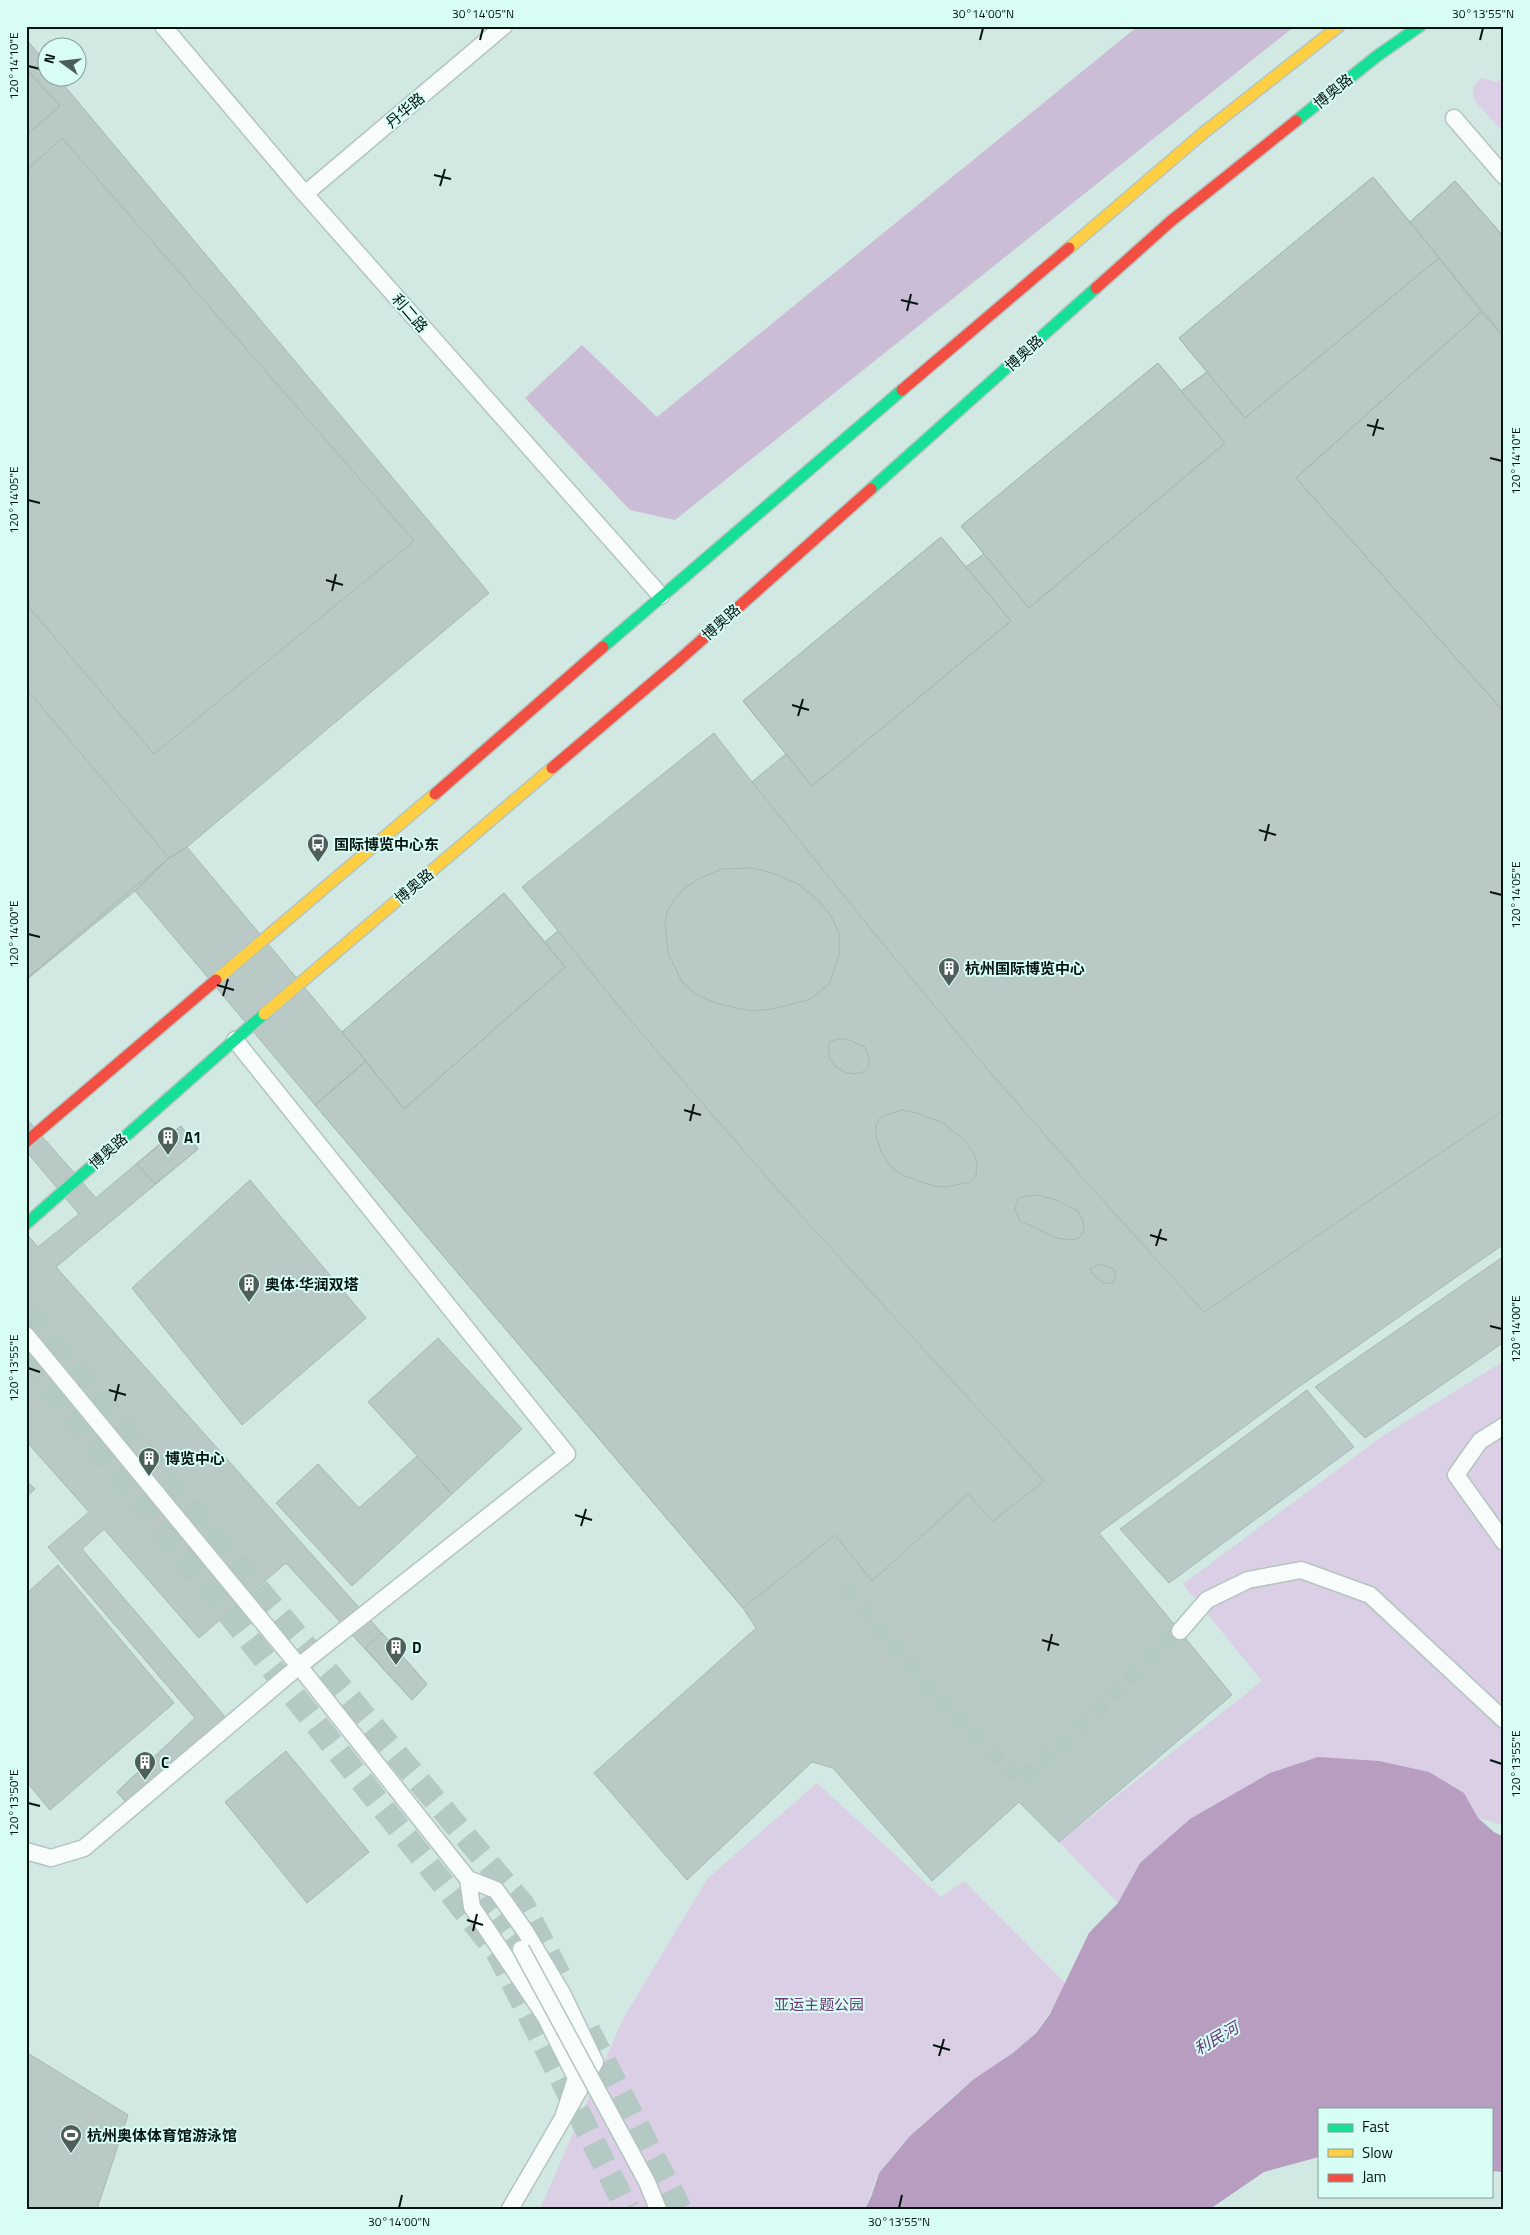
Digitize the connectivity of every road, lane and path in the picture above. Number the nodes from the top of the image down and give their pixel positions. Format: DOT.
graph roads {
  1 [pos="163,26"];
  2 [pos="504,26"];
  3 [pos="1339,26"];
  4 [pos="1420,26"];
  5 [pos="1454,118"];
  6 [pos="1504,176"];
  7 [pos="305,194"];
  8 [pos="661,596"];
  9 [pos="235,1040"];
  10 [pos="26,1142"];
  11 [pos="26,1224"];
  12 [pos="26,1335"];
  13 [pos="1504,1426"];
  14 [pos="1504,1542"];
  15 [pos="1180,1631"];
  16 [pos="299,1666"];
  17 [pos="1504,1720"];
  18 [pos="26,1852"];
  19 [pos="468,1879"];
  20 [pos="521,1949"];
  21 [pos="563,2118"];
  22 [pos="510,2209"];
  23 [pos="658,2209"];
  1 -- 7 [label="street, 利二路"];
  2 -- 7 [label="street, 丹华路"];
  3 -- 8 [label="main road"];
  4 -- 9 [label="main road, 博奥路"];
  5 -- 6 [label="street"];
  7 -- 8 [label="street, 利二路"];
  8 -- 10 [label="main road"];
  9 -- 11 [label="main road, 博奥路"];
  9 -- 16 [label="street"];
  12 -- 16 [label="street"];
  13 -- 14 [label="street"];
  15 -- 17 [label="street"];
  16 -- 18 [label="street"];
  16 -- 19 [label="street"];
  19 -- 21 [label="street"];
  19 -- 21 [label="street"];
  20 -- 23 [label="street, bridge"];
  21 -- 22 [label="street"];
}
